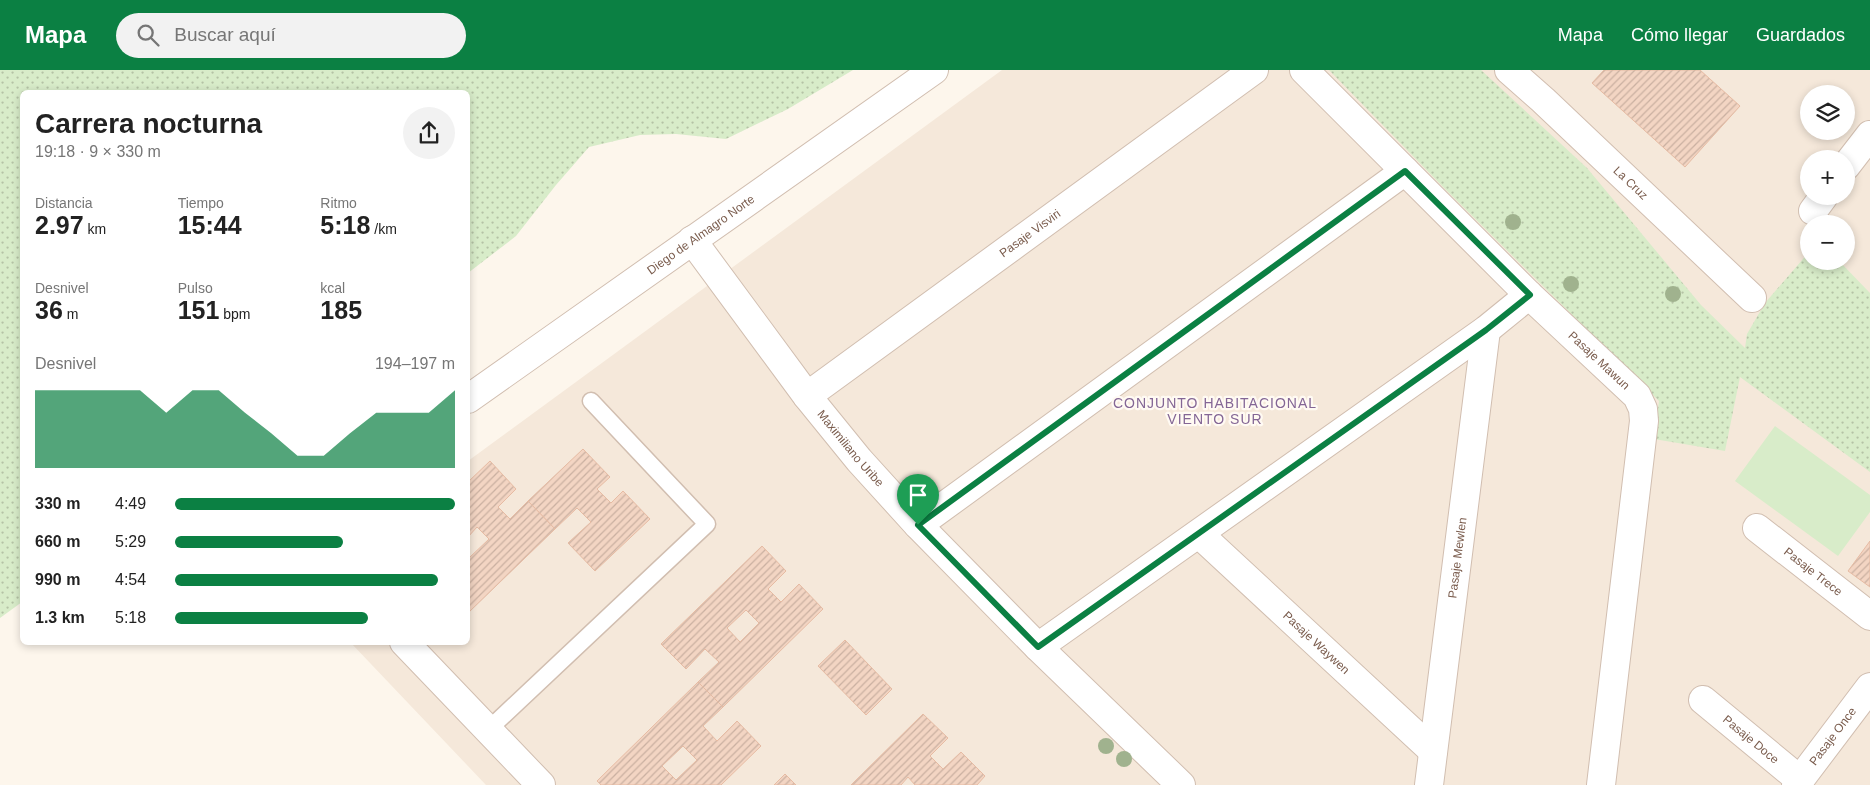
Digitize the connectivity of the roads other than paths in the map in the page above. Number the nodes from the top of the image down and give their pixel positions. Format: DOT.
graph roads {
  1 [pos="934,70"];
  2 [pos="1254,70"];
  3 [pos="1304,70"];
  4 [pos="1509,70"];
  5 [pos="1870,135"];
  6 [pos="1855,154"];
  7 [pos="1405,171"];
  8 [pos="692,240"];
  9 [pos="1530,295"];
  10 [pos="1752,298"];
  11 [pos="1486,330"];
  12 [pos="807,396"];
  13 [pos="470,398"];
  14 [pos="591,401"];
  15 [pos="918,525"];
  16 [pos="1757,528"];
  17 [pos="1198,534"];
  18 [pos="1870,616"];
  19 [pos="407,645"];
  20 [pos="1038,647"];
  21 [pos="1870,687"];
  22 [pos="1703,700"];
  23 [pos="488,730"];
  24 [pos="1433,751"];
  25 [pos="1798,782"];
  26 [pos="542,785"];
  27 [pos="1181,785"];
  28 [pos="1429,785"];
  29 [pos="1601,785"];
  1 -- 8 [label="street, Diego de Almagro Norte"];
  2 -- 12 [label="street, Pasaje Visviri"];
  3 -- 7 [label="street, Pasaje Mawun"];
  4 -- 10 [label="street, La Cruz"];
  5 -- 6 [label="street"];
  7 -- 9 [label="street, Pasaje Mawun"];
  7 -- 15 [label="street"];
  8 -- 12 [label="street, Maximiliano Uribe"];
  8 -- 13 [label="street, Diego de Almagro Norte"];
  9 -- 11 [label="street"];
  9 -- 29 [label="street, Pasaje Mawun"];
  11 -- 17 [label="street"];
  11 -- 24 [label="street, Pasaje Mewlen"];
  12 -- 15 [label="street, Maximiliano Uribe"];
  14 -- 23 [label="lane"];
  15 -- 20 [label="street, Maximiliano Uribe"];
  16 -- 18 [label="street, Pasaje Trece"];
  17 -- 20 [label="street"];
  17 -- 24 [label="street, Pasaje Waywen"];
  19 -- 23 [label="street"];
  20 -- 27 [label="street, Maximiliano Uribe"];
  21 -- 25 [label="street, Pasaje Once"];
  22 -- 25 [label="street, Pasaje Doce"];
  23 -- 26 [label="street"];
  24 -- 28 [label="street, Pasaje Mewlen"];
}
